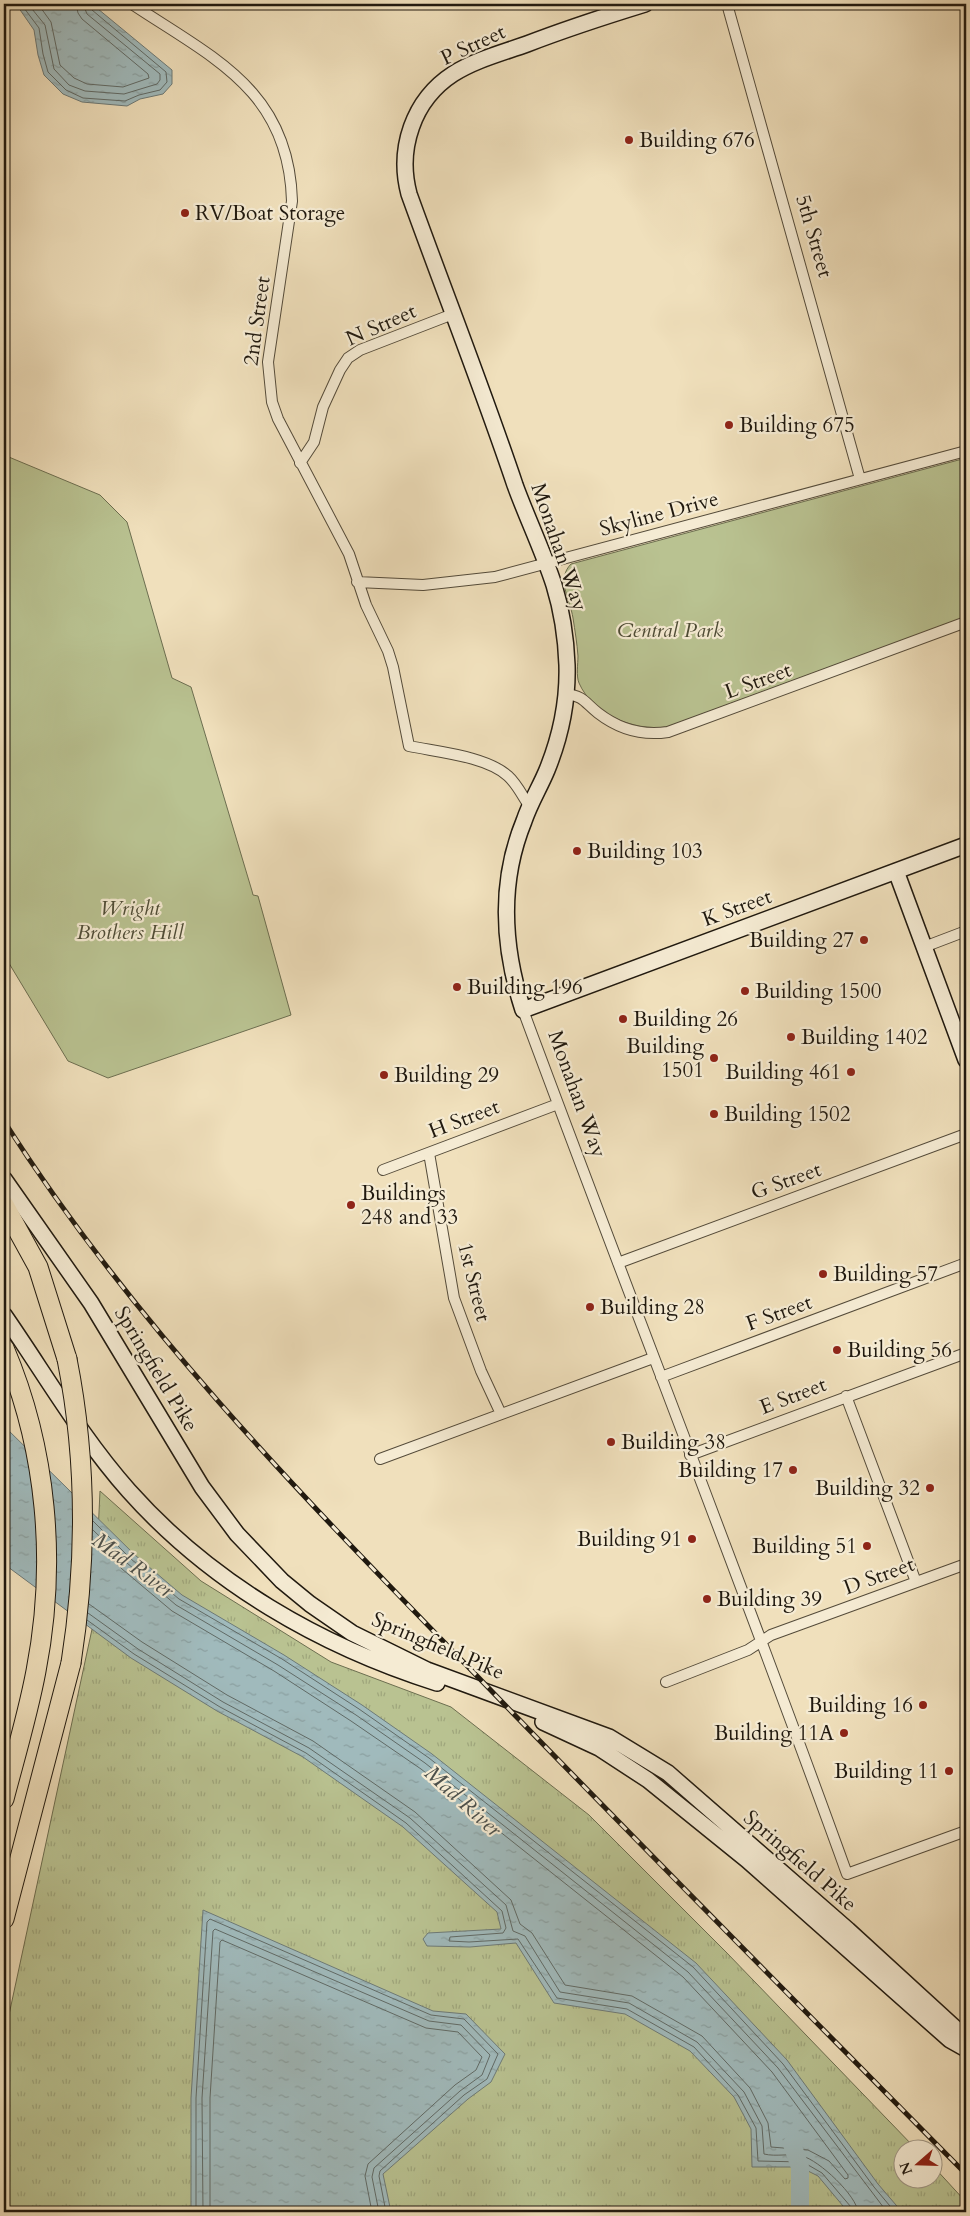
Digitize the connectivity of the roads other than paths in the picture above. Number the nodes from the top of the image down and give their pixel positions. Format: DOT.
graph roads {
  1 [pos="132,4"];
  2 [pos="645,4"];
  3 [pos="727,4"];
  4 [pos="453,314"];
  5 [pos="966,451"];
  6 [pos="300,463"];
  7 [pos="860,479"];
  8 [pos="545,564"];
  9 [pos="357,582"];
  10 [pos="966,622"];
  11 [pos="566,694"];
  12 [pos="530,807"];
  13 [pos="966,845"];
  14 [pos="896,871"];
  15 [pos="966,931"];
  16 [pos="924,947"];
  17 [pos="523,1010"];
  18 [pos="966,1060"];
  19 [pos="558,1104"];
  20 [pos="966,1134"];
  21 [pos="429,1153"];
  22 [pos="384,1170"];
  23 [pos="4,1179"];
  24 [pos="4,1205"];
  25 [pos="618,1263"];
  26 [pos="966,1263"];
  27 [pos="4,1315"];
  28 [pos="4,1348"];
  29 [pos="966,1353"];
  30 [pos="653,1358"];
  31 [pos="661,1377"];
  32 [pos="846,1396"];
  33 [pos="501,1414"];
  34 [pos="690,1455"];
  35 [pos="380,1459"];
  36 [pos="966,1564"];
  37 [pos="916,1582"];
  38 [pos="762,1641"];
  39 [pos="666,1682"];
  40 [pos="4,1799"];
  41 [pos="966,1831"];
  42 [pos="4,1919"];
  43 [pos="966,2038"];
  44 [pos="966,2049"];
  1 -- 6 [label="street, 2nd Street"];
  2 -- 4 [label="main road, P Street"];
  3 -- 7 [label="street, 5th Street"];
  4 -- 6 [label="street, N Street"];
  4 -- 8 [label="main road, Monahan Way"];
  5 -- 7 [label="street, Skyline Drive"];
  6 -- 9 [label="street, 2nd Street"];
  7 -- 8 [label="street, Skyline Drive"];
  8 -- 9 [label="street, Skyline Drive"];
  8 -- 11 [label="main road, Monahan Way"];
  9 -- 12 [label="street, 2nd Street"];
  10 -- 11 [label="street, L Street"];
  11 -- 12 [label="main road, Monahan Way"];
  12 -- 17 [label="main road, Monahan Way"];
  13 -- 14 [label="main road, K Street"];
  14 -- 16 [label="main road"];
  14 -- 17 [label="main road, K Street"];
  15 -- 16 [label="street"];
  16 -- 18 [label="main road"];
  17 -- 19 [label="street, Monahan Way"];
  19 -- 21 [label="street, H Street"];
  19 -- 25 [label="street, Monahan Way"];
  20 -- 25 [label="street, G Street"];
  21 -- 22 [label="street, H Street"];
  21 -- 33 [label="street, 1st Street"];
  23 -- 43 [label="main road, Springfield Pike"];
  24 -- 42 [label="highway, bridge"];
  25 -- 30 [label="street, Monahan Way"];
  26 -- 31 [label="street, F Street"];
  27 -- 44 [label="main road, Springfield Pike"];
  28 -- 40 [label="highway"];
  29 -- 32 [label="street, E Street"];
  30 -- 31 [label="street, Monahan Way"];
  30 -- 33 [label="street"];
  31 -- 34 [label="street, Monahan Way"];
  32 -- 34 [label="street, E Street"];
  32 -- 37 [label="street"];
  33 -- 35 [label="street"];
  34 -- 38 [label="street, Monahan Way"];
  36 -- 37 [label="street, D Street"];
  37 -- 38 [label="street, D Street"];
  38 -- 39 [label="street, D Street"];
  38 -- 41 [label="street, Monahan Way"];
}
